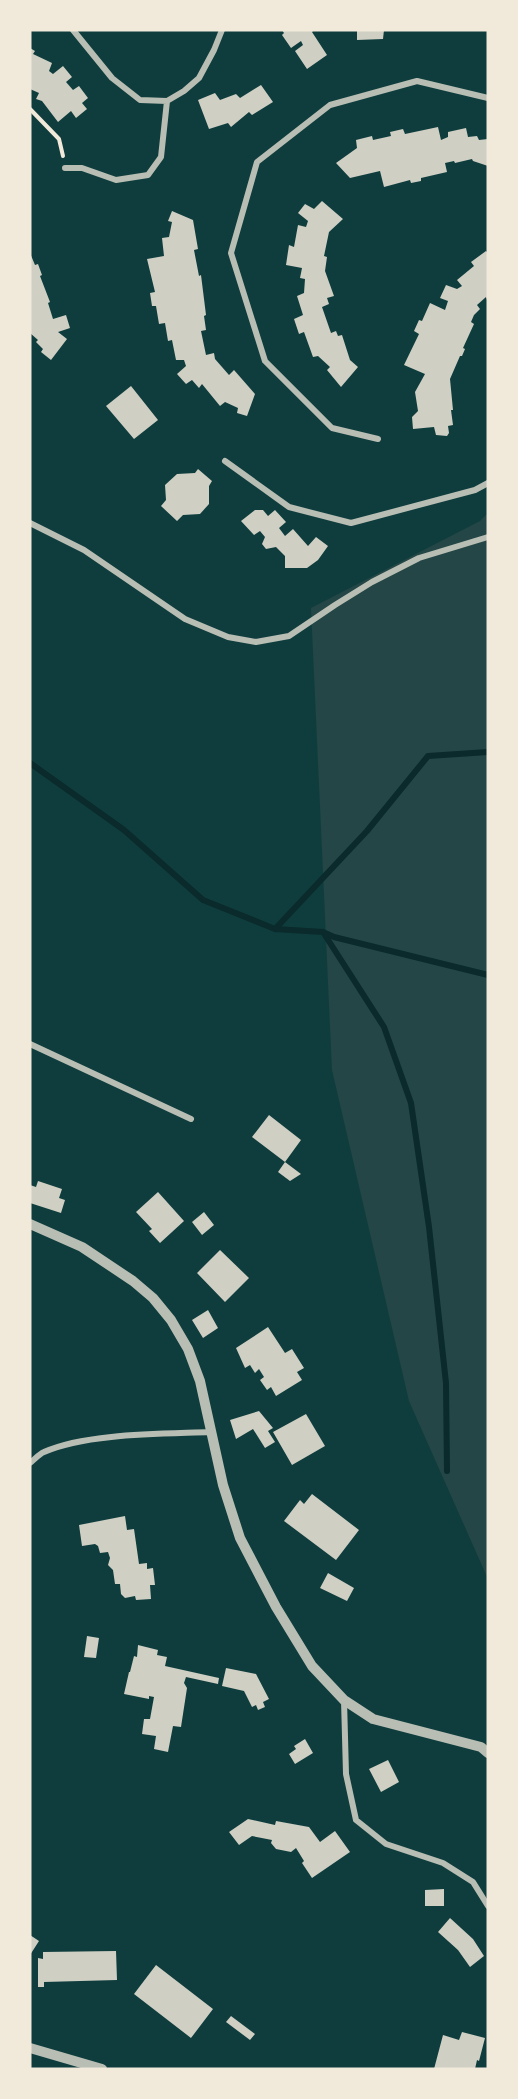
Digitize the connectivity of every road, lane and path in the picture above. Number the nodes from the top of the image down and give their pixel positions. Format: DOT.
graph roads {
  1 [pos="73,30"];
  2 [pos="222,30"];
  3 [pos="488,98"];
  4 [pos="166,101"];
  5 [pos="30,110"];
  6 [pos="65,168"];
  7 [pos="378,439"];
  8 [pos="225,461"];
  9 [pos="488,483"];
  10 [pos="30,523"];
  11 [pos="488,537"];
  12 [pos="30,1044"];
  13 [pos="191,1119"];
  14 [pos="30,1224"];
  15 [pos="211,1432"];
  16 [pos="30,1463"];
  17 [pos="344,1700"];
  18 [pos="488,1753"];
  19 [pos="488,1906"];
  20 [pos="30,2048"];
  21 [pos="102,2069"];
  1 -- 4 [label="street"];
  2 -- 4 [label="street"];
  3 -- 7 [label="street"];
  4 -- 6 [label="street"];
  5 -- 6 [label="path"];
  8 -- 9 [label="street"];
  10 -- 11 [label="street"];
  12 -- 13 [label="street"];
  14 -- 15 [label="street"];
  15 -- 16 [label="street"];
  15 -- 17 [label="street"];
  17 -- 18 [label="street"];
  17 -- 19 [label="street"];
  20 -- 21 [label="street"];
}
